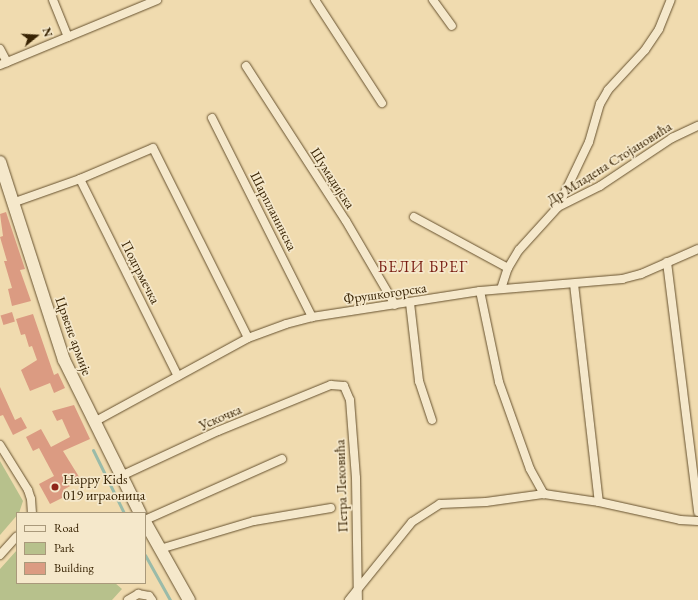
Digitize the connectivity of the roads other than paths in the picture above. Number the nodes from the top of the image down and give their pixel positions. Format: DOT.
graph roads {
  1 [pos="53,0"];
  2 [pos="156,0"];
  3 [pos="315,0"];
  4 [pos="433,0"];
  5 [pos="671,0"];
  6 [pos="137,3"];
  7 [pos="452,26"];
  8 [pos="68,37"];
  9 [pos="0,49"];
  10 [pos="3,64"];
  11 [pos="246,66"];
  12 [pos="382,103"];
  13 [pos="212,118"];
  14 [pos="698,126"];
  15 [pos="0,162"];
  16 [pos="80,179"];
  17 [pos="15,202"];
  18 [pos="558,207"];
  19 [pos="414,217"];
  20 [pos="698,249"];
  21 [pos="667,262"];
  22 [pos="508,268"];
  23 [pos="574,284"];
  24 [pos="501,289"];
  25 [pos="480,291"];
  26 [pos="410,303"];
  27 [pos="395,305"];
  28 [pos="312,317"];
  29 [pos="248,338"];
  30 [pos="178,376"];
  31 [pos="331,385"];
  32 [pos="432,420"];
  33 [pos="94,422"];
  34 [pos="0,446"];
  35 [pos="282,459"];
  36 [pos="121,476"];
  37 [pos="544,494"];
  38 [pos="599,502"];
  39 [pos="331,508"];
  40 [pos="32,511"];
  41 [pos="139,512"];
  42 [pos="698,512"];
  43 [pos="146,521"];
  44 [pos="698,521"];
  45 [pos="146,523"];
  46 [pos="16,537"];
  47 [pos="160,549"];
  48 [pos="0,555"];
  49 [pos="357,591"];
  50 [pos="128,600"];
  51 [pos="152,600"];
  52 [pos="189,600"];
  53 [pos="349,600"];
  54 [pos="358,600"];
  1 -- 8 [label="street"];
  2 -- 6 [label="street"];
  3 -- 12 [label="street"];
  4 -- 7 [label="street"];
  5 -- 18 [label="street"];
  6 -- 8 [label="street"];
  8 -- 10 [label="street"];
  9 -- 10 [label="street"];
  11 -- 27 [label="street, Шумадијска"];
  13 -- 28 [label="street, Шарпланинска"];
  14 -- 18 [label="street, Др Младена Стојановића"];
  15 -- 17 [label="main road, Црвене армије"];
  16 -- 17 [label="street"];
  16 -- 29 [label="street"];
  16 -- 30 [label="street, Подгрмечка"];
  17 -- 33 [label="main road, Црвене армије"];
  18 -- 22 [label="street, Др Младена Стојановића"];
  19 -- 22 [label="street"];
  20 -- 21 [label="street, Фрушкогорска"];
  21 -- 23 [label="street, Фрушкогорска"];
  21 -- 42 [label="street"];
  22 -- 24 [label="street, Др Младена Стојановића"];
  23 -- 24 [label="street, Фрушкогорска"];
  23 -- 38 [label="street"];
  24 -- 25 [label="street, Фрушкогорска"];
  25 -- 26 [label="street, Фрушкогорска"];
  25 -- 37 [label="street"];
  26 -- 27 [label="street, Фрушкогорска"];
  26 -- 32 [label="street"];
  27 -- 28 [label="street, Фрушкогорска"];
  28 -- 29 [label="street, Фрушкогорска"];
  29 -- 30 [label="street, Фрушкогорска"];
  30 -- 33 [label="street, Фрушкогорска"];
  31 -- 36 [label="street, Ускочка"];
  31 -- 49 [label="street, Петра Лековића"];
  33 -- 36 [label="main road, Црвене армије"];
  34 -- 40 [label="street"];
  35 -- 43 [label="street"];
  36 -- 41 [label="main road, Црвене армије"];
  37 -- 38 [label="street"];
  37 -- 49 [label="street"];
  38 -- 44 [label="street"];
  39 -- 47 [label="street"];
  45 -- 47 [label="main road"];
  46 -- 48 [label="street"];
  47 -- 52 [label="main road"];
  49 -- 53 [label="street"];
  49 -- 54 [label="street, Петра Лековића"];
  50 -- 51 [label="street"];
}
